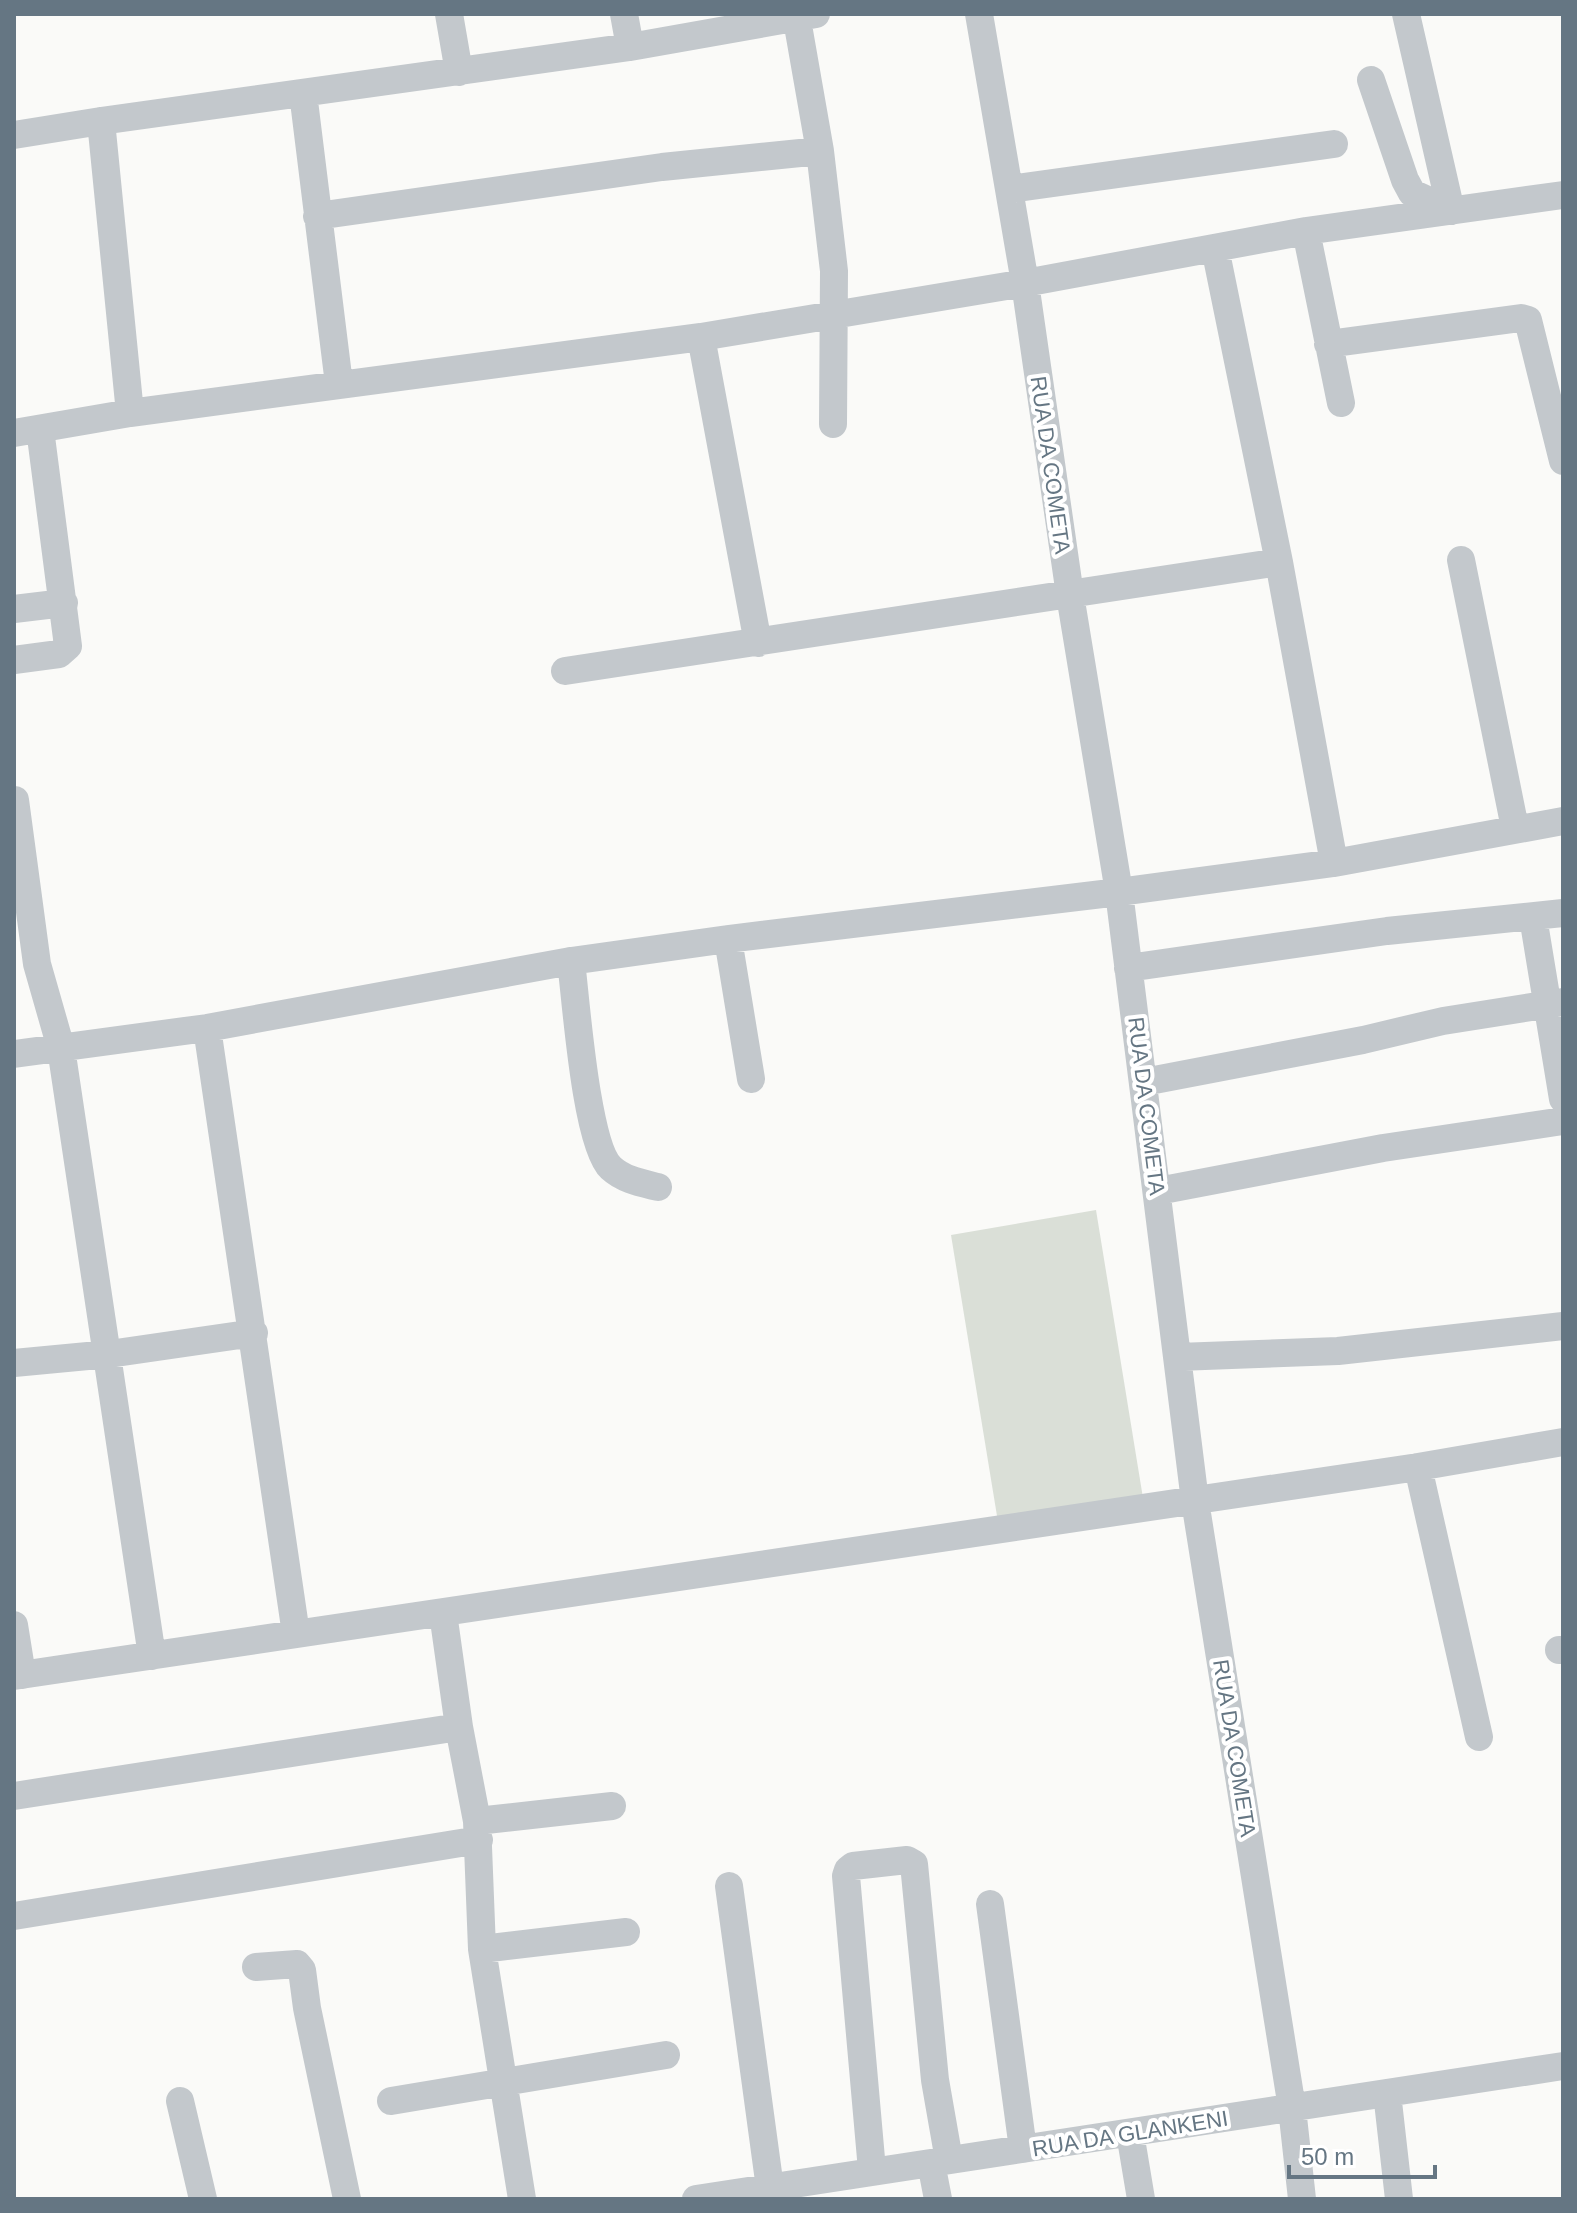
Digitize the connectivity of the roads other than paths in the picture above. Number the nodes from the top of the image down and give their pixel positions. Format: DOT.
graph roads {
  1 [pos="449,14"];
  2 [pos="624,14"];
  3 [pos="979,14"];
  4 [pos="1406,14"];
  5 [pos="803,15"];
  6 [pos="630,47"];
  7 [pos="459,72"];
  8 [pos="1371,80"];
  9 [pos="303,93"];
  10 [pos="101,121"];
  11 [pos="14,135"];
  12 [pos="1334,144"];
  13 [pos="820,151"];
  14 [pos="1009,189"];
  15 [pos="1563,195"];
  16 [pos="1451,211"];
  17 [pos="317,216"];
  18 [pos="1306,231"];
  19 [pos="1215,248"];
  20 [pos="1025,283"];
  21 [pos="835,315"];
  22 [pos="701,337"];
  23 [pos="1328,344"];
  24 [pos="339,384"];
  25 [pos="1341,403"];
  26 [pos="130,413"];
  27 [pos="833,424"];
  28 [pos="27,431"];
  29 [pos="1561,449"];
  30 [pos="1461,560"];
  31 [pos="1279,562"];
  32 [pos="1070,595"];
  33 [pos="64,603"];
  34 [pos="14,609"];
  35 [pos="758,643"];
  36 [pos="14,660"];
  37 [pos="565,671"];
  38 [pos="15,800"];
  39 [pos="1563,821"];
  40 [pos="1515,828"];
  41 [pos="1334,863"];
  42 [pos="1119,892"];
  43 [pos="1563,913"];
  44 [pos="1533,917"];
  45 [pos="728,939"];
  46 [pos="571,961"];
  47 [pos="25,965"];
  48 [pos="1128,968"];
  49 [pos="1555,1003"];
  50 [pos="207,1028"];
  51 [pos="61,1048"];
  52 [pos="14,1054"];
  53 [pos="751,1079"];
  54 [pos="1144,1082"];
  55 [pos="1563,1099"];
  56 [pos="1563,1121"];
  57 [pos="658,1187"];
  58 [pos="1158,1191"];
  59 [pos="1563,1326"];
  60 [pos="254,1333"];
  61 [pos="109,1354"];
  62 [pos="1178,1357"];
  63 [pos="14,1363"];
  64 [pos="1563,1442"];
  65 [pos="1418,1467"];
  66 [pos="1195,1501"];
  67 [pos="443,1613"];
  68 [pos="14,1625"];
  69 [pos="296,1634"];
  70 [pos="152,1656"];
  71 [pos="18,1676"];
  72 [pos="459,1727"];
  73 [pos="1479,1737"];
  74 [pos="14,1796"];
  75 [pos="612,1806"];
  76 [pos="478,1830"];
  77 [pos="729,1886"];
  78 [pos="990,1904"];
  79 [pos="14,1916"];
  80 [pos="626,1932"];
  81 [pos="482,1949"];
  82 [pos="256,1967"];
  83 [pos="666,2055"];
  84 [pos="1563,2066"];
  85 [pos="502,2082"];
  86 [pos="1387,2093"];
  87 [pos="180,2101"];
  88 [pos="391,2101"];
  89 [pos="1292,2108"];
  90 [pos="1130,2133"];
  91 [pos="1023,2149"];
  92 [pos="940,2162"];
  93 [pos="872,2170"];
  94 [pos="770,2188"];
  95 [pos="203,2199"];
  96 [pos="347,2199"];
  97 [pos="522,2199"];
  98 [pos="696,2199"];
  99 [pos="938,2199"];
  100 [pos="1141,2199"];
  101 [pos="1302,2199"];
  102 [pos="1399,2199"];
  1 -- 7 [label="street"];
  2 -- 6 [label="street"];
  3 -- 14 [label="street, RUA DA COMETA"];
  4 -- 16 [label="street"];
  5 -- 6 [label="street"];
  5 -- 13 [label="street"];
  6 -- 7 [label="street"];
  7 -- 9 [label="street"];
  8 -- 16 [label="street"];
  9 -- 10 [label="street"];
  9 -- 17 [label="street"];
  10 -- 11 [label="street"];
  10 -- 26 [label="street"];
  12 -- 14 [label="street"];
  13 -- 17 [label="street"];
  13 -- 21 [label="street"];
  14 -- 20 [label="street, RUA DA COMETA"];
  15 -- 16 [label="street"];
  16 -- 18 [label="street"];
  17 -- 24 [label="street"];
  18 -- 19 [label="street"];
  18 -- 23 [label="street"];
  19 -- 20 [label="street"];
  19 -- 31 [label="street"];
  20 -- 21 [label="street"];
  20 -- 32 [label="street, RUA DA COMETA"];
  21 -- 22 [label="street"];
  21 -- 27 [label="street"];
  22 -- 24 [label="street"];
  22 -- 35 [label="street"];
  23 -- 25 [label="street"];
  23 -- 29 [label="street"];
  24 -- 26 [label="street"];
  26 -- 28 [label="street"];
  28 -- 33 [label="street"];
  30 -- 40 [label="street"];
  31 -- 32 [label="street"];
  31 -- 41 [label="street"];
  32 -- 35 [label="street"];
  32 -- 42 [label="street, RUA DA COMETA"];
  33 -- 34 [label="street"];
  33 -- 36 [label="street"];
  35 -- 37 [label="street"];
  38 -- 47 [label="street"];
  39 -- 40 [label="street"];
  40 -- 41 [label="street"];
  41 -- 42 [label="street"];
  42 -- 45 [label="street"];
  42 -- 48 [label="street, RUA DA COMETA"];
  43 -- 44 [label="street"];
  44 -- 48 [label="street"];
  44 -- 49 [label="street"];
  45 -- 46 [label="street"];
  45 -- 53 [label="street"];
  46 -- 50 [label="street"];
  46 -- 57 [label="street"];
  47 -- 51 [label="street"];
  48 -- 54 [label="street, RUA DA COMETA"];
  49 -- 54 [label="street"];
  49 -- 55 [label="street"];
  50 -- 51 [label="street"];
  50 -- 60 [label="street"];
  51 -- 52 [label="street"];
  51 -- 61 [label="street"];
  54 -- 58 [label="street, RUA DA COMETA"];
  56 -- 58 [label="street"];
  58 -- 62 [label="street, RUA DA COMETA"];
  59 -- 62 [label="street"];
  60 -- 61 [label="street"];
  60 -- 69 [label="street"];
  61 -- 63 [label="street"];
  61 -- 70 [label="street"];
  62 -- 66 [label="street, RUA DA COMETA"];
  64 -- 65 [label="street"];
  65 -- 66 [label="street"];
  65 -- 73 [label="street"];
  66 -- 67 [label="street"];
  66 -- 89 [label="street, RUA DA COMETA"];
  67 -- 69 [label="street"];
  67 -- 72 [label="street"];
  68 -- 71 [label="street"];
  69 -- 70 [label="street"];
  70 -- 71 [label="street"];
  72 -- 74 [label="street"];
  72 -- 76 [label="street"];
  75 -- 76 [label="street"];
  76 -- 79 [label="street"];
  76 -- 81 [label="street"];
  77 -- 94 [label="street"];
  78 -- 91 [label="street"];
  80 -- 81 [label="street"];
  81 -- 85 [label="street"];
  82 -- 96 [label="street"];
  83 -- 85 [label="street"];
  84 -- 86 [label="street, RUA DA GLANKENI"];
  85 -- 88 [label="street"];
  85 -- 97 [label="street"];
  86 -- 89 [label="street, RUA DA GLANKENI"];
  86 -- 102 [label="street"];
  87 -- 95 [label="street"];
  89 -- 90 [label="street, RUA DA GLANKENI"];
  89 -- 101 [label="street, RUA DA COMETA"];
  90 -- 91 [label="street, RUA DA GLANKENI"];
  90 -- 100 [label="street"];
  91 -- 92 [label="street, RUA DA GLANKENI"];
  92 -- 93 [label="street, RUA DA GLANKENI"];
  92 -- 93 [label="street"];
  92 -- 99 [label="street"];
  93 -- 94 [label="street, RUA DA GLANKENI"];
  94 -- 98 [label="street, RUA DA GLANKENI"];
}
